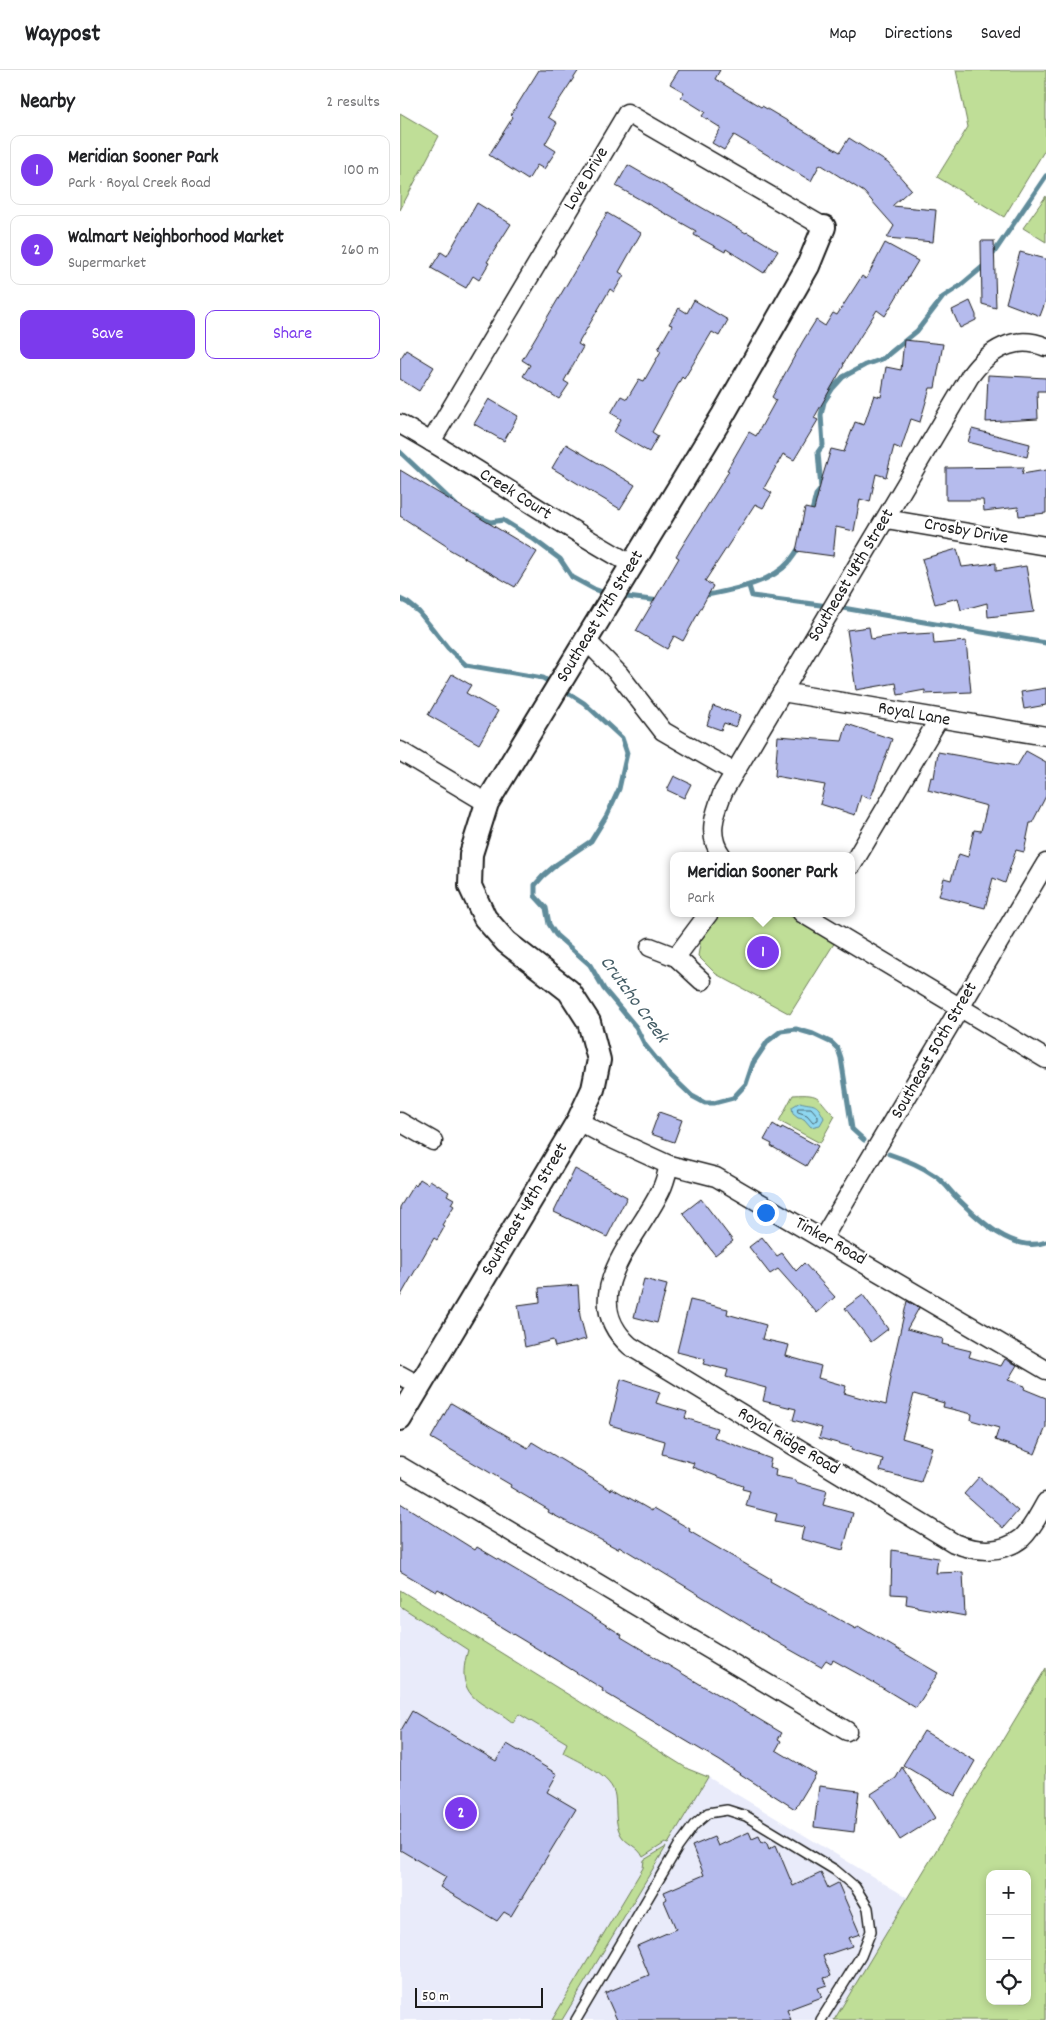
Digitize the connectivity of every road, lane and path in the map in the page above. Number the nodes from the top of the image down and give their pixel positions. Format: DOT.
graph roads {
  1 [pos="824,227"];
  2 [pos="1046,347"];
  3 [pos="400,424"];
  4 [pos="432,442"];
  5 [pos="886,519"];
  6 [pos="1046,546"];
  7 [pos="631,564"];
  8 [pos="585,639"];
  9 [pos="782,692"];
  10 [pos="938,720"];
  11 [pos="1046,736"];
  12 [pos="400,751"];
  13 [pos="734,772"];
  14 [pos="487,803"];
  15 [pos="718,848"];
  16 [pos="855,860"];
  17 [pos="1046,863"];
  18 [pos="706,917"];
  19 [pos="821,918"];
  20 [pos="650,947"];
  21 [pos="676,957"];
  22 [pos="702,981"];
  23 [pos="569,991"];
  24 [pos="960,1008"];
  25 [pos="1046,1059"];
  26 [pos="578,1121"];
  27 [pos="400,1122"];
  28 [pos="433,1141"];
  29 [pos="669,1165"];
  30 [pos="823,1238"];
  31 [pos="1046,1370"];
  32 [pos="400,1374"];
  33 [pos="420,1386"];
  34 [pos="400,1419"];
  35 [pos="400,1466"];
  36 [pos="1046,1502"];
  37 [pos="847,1731"];
  38 [pos="576,2020"];
  39 [pos="822,2020"];
  1 -- 4 [label="street, Love Drive"];
  1 -- 7 [label="street, Southeast 47th Street"];
  2 -- 5 [label="street, Southeast 48th Street"];
  3 -- 4 [label="street, Creek Court"];
  4 -- 7 [label="street, Creek Court"];
  5 -- 6 [label="street, Crosby Drive"];
  5 -- 9 [label="street, Southeast 48th Street"];
  7 -- 8 [label="street, Southeast 47th Street"];
  8 -- 13 [label="street"];
  8 -- 14 [label="street, Southeast 47th Street"];
  9 -- 10 [label="street, Royal Lane"];
  9 -- 13 [label="street, Southeast 48th Street"];
  10 -- 11 [label="street, Royal Lane"];
  10 -- 16 [label="street"];
  12 -- 14 [label="street"];
  13 -- 15 [label="street, Southeast 48th Street"];
  14 -- 23 [label="street, Southeast 47th Street"];
  17 -- 24 [label="street, Southeast 50th Street"];
  18 -- 21 [label="street"];
  19 -- 24 [label="street"];
  20 -- 21 [label="street"];
  21 -- 22 [label="street"];
  23 -- 26 [label="street, Southeast 48th Street"];
  24 -- 25 [label="street"];
  24 -- 30 [label="street, Southeast 50th Street"];
  26 -- 29 [label="street, Tinker Road"];
  26 -- 33 [label="street, Southeast 48th Street"];
  27 -- 28 [label="street"];
  29 -- 30 [label="street, Tinker Road"];
  29 -- 36 [label="street, Royal Ridge Road"];
  30 -- 31 [label="street, Tinker Road"];
  32 -- 33 [label="street"];
  33 -- 34 [label="street, Southeast 48th Street"];
  35 -- 37 [label="street"];
  38 -- 39 [label="lane"];
}
